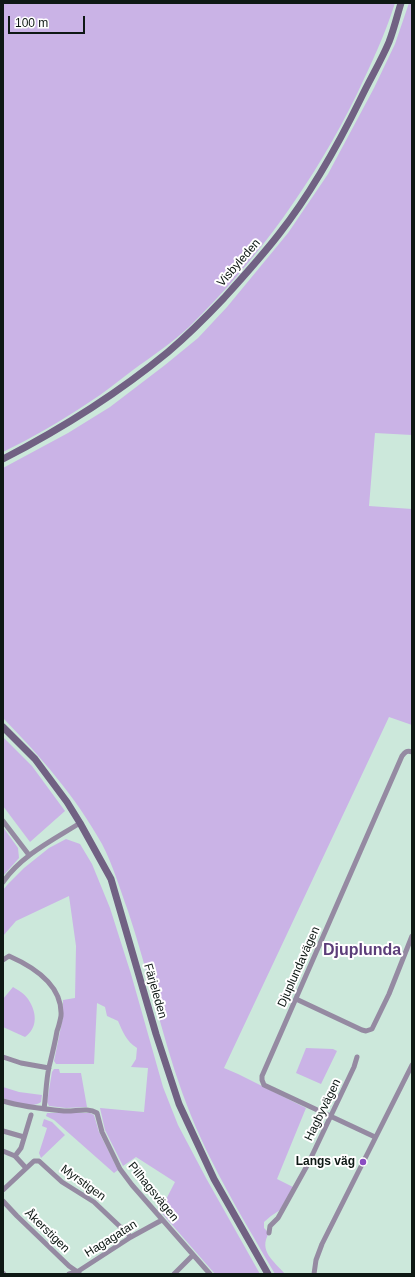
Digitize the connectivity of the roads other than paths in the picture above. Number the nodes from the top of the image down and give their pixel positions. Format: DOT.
graph roads {
  1 [pos="401,3"];
  2 [pos="3,459"];
  3 [pos="3,726"];
  4 [pos="412,752"];
  5 [pos="3,821"];
  6 [pos="80,823"];
  7 [pos="29,855"];
  8 [pos="3,882"];
  9 [pos="412,936"];
  10 [pos="3,960"];
  11 [pos="296,999"];
  12 [pos="3,1057"];
  13 [pos="357,1057"];
  14 [pos="412,1066"];
  15 [pos="49,1068"];
  16 [pos="3,1101"];
  17 [pos="44,1109"];
  18 [pos="31,1115"];
  19 [pos="331,1116"];
  20 [pos="3,1131"];
  21 [pos="24,1137"];
  22 [pos="375,1138"];
  23 [pos="3,1151"];
  24 [pos="15,1156"];
  25 [pos="26,1168"];
  26 [pos="3,1190"];
  27 [pos="3,1201"];
  28 [pos="162,1220"];
  29 [pos="269,1233"];
  30 [pos="131,1237"];
  31 [pos="193,1255"];
  32 [pos="78,1273"];
  33 [pos="69,1274"];
  34 [pos="174,1274"];
  35 [pos="210,1274"];
  36 [pos="268,1274"];
  37 [pos="314,1274"];
  1 -- 2 [label="main road, Visbyleden"];
  3 -- 6 [label="main road, Färjeleden"];
  4 -- 11 [label="street, Djuplundavägen"];
  5 -- 7 [label="street"];
  6 -- 7 [label="street"];
  6 -- 36 [label="main road, Färjeleden"];
  7 -- 8 [label="street"];
  9 -- 11 [label="street"];
  10 -- 15 [label="street"];
  11 -- 19 [label="street, Djuplundavägen"];
  12 -- 15 [label="street"];
  13 -- 19 [label="street, Hagbyvägen"];
  14 -- 22 [label="street"];
  15 -- 17 [label="street"];
  16 -- 17 [label="street, Pilhagsvägen"];
  17 -- 28 [label="street, Pilhagsvägen"];
  18 -- 21 [label="street"];
  19 -- 22 [label="street, Djuplundavägen"];
  19 -- 29 [label="street, Hagbyvägen"];
  20 -- 21 [label="street"];
  21 -- 24 [label="street"];
  22 -- 37 [label="street"];
  23 -- 24 [label="street"];
  24 -- 25 [label="street"];
  25 -- 26 [label="street"];
  25 -- 30 [label="street, Myrstigen"];
  27 -- 32 [label="street, Åkerstigen"];
  28 -- 30 [label="street, Hagagatan"];
  28 -- 31 [label="street, Pilhagsvägen"];
  30 -- 32 [label="street, Hagagatan"];
  31 -- 34 [label="street"];
  31 -- 35 [label="street, Pilhagsvägen"];
  32 -- 33 [label="street, Hagagatan"];
}
